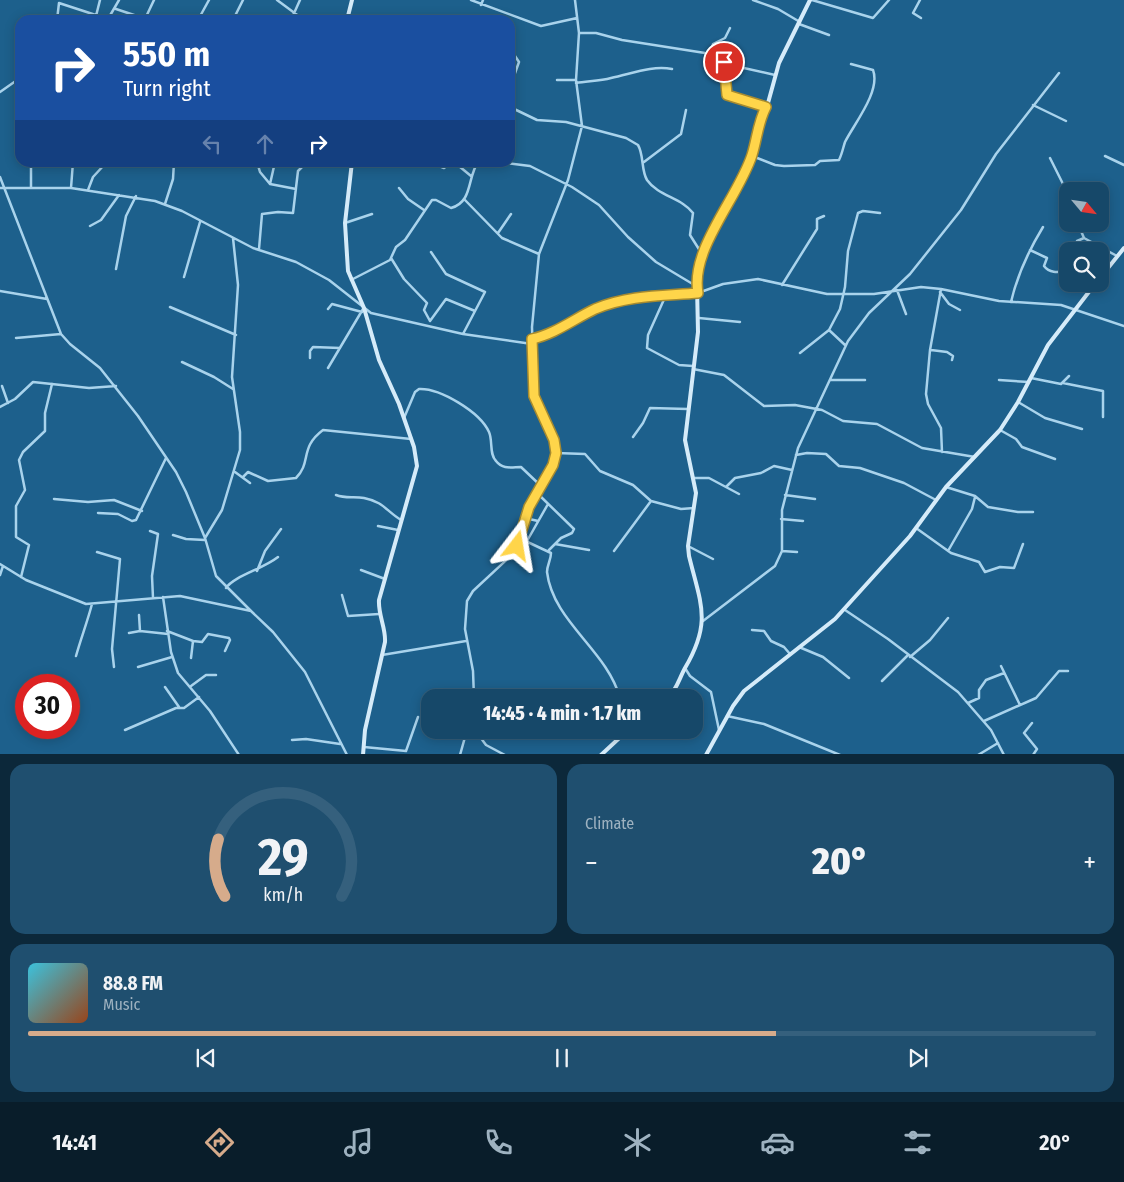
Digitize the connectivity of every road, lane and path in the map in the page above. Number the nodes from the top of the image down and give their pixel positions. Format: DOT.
graph roads {
  1 [pos="100,0"];
  2 [pos="119,0"];
  3 [pos="154,0"];
  4 [pos="209,0"];
  5 [pos="243,0"];
  6 [pos="277,0"];
  7 [pos="300,0"];
  8 [pos="352,0"];
  9 [pos="470,0"];
  10 [pos="483,0"];
  11 [pos="575,0"];
  12 [pos="753,0"];
  13 [pos="811,0"];
  14 [pos="889,0"];
  15 [pos="920,0"];
  16 [pos="481,5"];
  17 [pos="116,9"];
  18 [pos="295,13"];
  19 [pos="58,15"];
  20 [pos="93,15"];
  21 [pos="96,15"];
  22 [pos="111,15"];
  23 [pos="135,15"];
  24 [pos="148,15"];
  25 [pos="201,15"];
  26 [pos="236,15"];
  27 [pos="298,15"];
  28 [pos="348,15"];
  29 [pos="510,15"];
  30 [pos="515,17"];
  31 [pos="577,18"];
  32 [pos="921,18"];
  33 [pos="799,23"];
  34 [pos="730,28"];
  35 [pos="579,33"];
  36 [pos="829,35"];
  37 [pos="710,55"];
  38 [pos="515,56"];
  39 [pos="726,64"];
  40 [pos="851,64"];
  41 [pos="672,69"];
  42 [pos="1059,73"];
  43 [pos="515,74"];
  44 [pos="775,75"];
  45 [pos="15,80"];
  46 [pos="557,80"];
  47 [pos="576,81"];
  48 [pos="0,92"];
  49 [pos="1033,105"];
  50 [pos="766,107"];
  51 [pos="515,108"];
  52 [pos="686,110"];
  53 [pos="1066,121"];
  54 [pos="582,126"];
  55 [pos="752,156"];
  56 [pos="1106,156"];
  57 [pos="1050,158"];
  58 [pos="644,162"];
  59 [pos="515,164"];
  60 [pos="1124,165"];
  61 [pos="31,167"];
  62 [pos="73,167"];
  63 [pos="101,167"];
  64 [pos="174,167"];
  65 [pos="258,167"];
  66 [pos="274,167"];
  67 [pos="304,167"];
  68 [pos="351,167"];
  69 [pos="459,167"];
  70 [pos="476,167"];
  71 [pos="471,176"];
  72 [pos="0,177"];
  73 [pos="1062,182"];
  74 [pos="270,184"];
  75 [pos="566,185"];
  76 [pos="2,188"];
  77 [pos="31,188"];
  78 [pos="71,188"];
  79 [pos="399,188"];
  80 [pos="296,189"];
  81 [pos="88,190"];
  82 [pos="119,195"];
  83 [pos="136,196"];
  84 [pos="464,199"];
  85 [pos="165,204"];
  86 [pos="424,210"];
  87 [pos="880,213"];
  88 [pos="372,214"];
  89 [pos="511,214"];
  90 [pos="824,216"];
  91 [pos="200,222"];
  92 [pos="345,223"];
  93 [pos="90,226"];
  94 [pos="1043,227"];
  95 [pos="1081,232"];
  96 [pos="498,233"];
  97 [pos="233,238"];
  98 [pos="1084,238"];
  99 [pos="1076,242"];
  100 [pos="1124,248"];
  101 [pos="259,249"];
  102 [pos="1030,250"];
  103 [pos="432,252"];
  104 [pos="539,254"];
  105 [pos="702,254"];
  106 [pos="1117,256"];
  107 [pos="391,258"];
  108 [pos="1109,266"];
  109 [pos="116,269"];
  110 [pos="1059,272"];
  111 [pos="184,277"];
  112 [pos="351,280"];
  113 [pos="782,285"];
  114 [pos="697,286"];
  115 [pos="891,290"];
  116 [pos="896,290"];
  117 [pos="941,290"];
  118 [pos="0,291"];
  119 [pos="1089,292"];
  120 [pos="698,293"];
  121 [pos="843,293"];
  122 [pos="666,295"];
  123 [pos="47,299"];
  124 [pos="1011,302"];
  125 [pos="170,307"];
  126 [pos="328,309"];
  127 [pos="1075,309"];
  128 [pos="363,310"];
  129 [pos="960,310"];
  130 [pos="475,311"];
  131 [pos="906,314"];
  132 [pos="699,318"];
  133 [pos="740,322"];
  134 [pos="429,323"];
  135 [pos="1124,326"];
  136 [pos="829,330"];
  137 [pos="61,334"];
  138 [pos="464,334"];
  139 [pos="236,335"];
  140 [pos="16,338"];
  141 [pos="532,339"];
  142 [pos="532,344"];
  143 [pos="846,345"];
  144 [pos="340,348"];
  145 [pos="930,350"];
  146 [pos="800,353"];
  147 [pos="310,358"];
  148 [pos="952,360"];
  149 [pos="182,362"];
  150 [pos="328,368"];
  151 [pos="693,368"];
  152 [pos="1069,376"];
  153 [pos="831,380"];
  154 [pos="865,380"];
  155 [pos="999,380"];
  156 [pos="1030,380"];
  157 [pos="1063,383"];
  158 [pos="52,384"];
  159 [pos="2,386"];
  160 [pos="116,386"];
  161 [pos="233,389"];
  162 [pos="1018,402"];
  163 [pos="8,403"];
  164 [pos="0,407"];
  165 [pos="688,408"];
  166 [pos="816,408"];
  167 [pos="1103,417"];
  168 [pos="404,418"];
  169 [pos="1082,429"];
  170 [pos="1000,430"];
  171 [pos="633,437"];
  172 [pos="411,440"];
  173 [pos="942,452"];
  174 [pos="556,453"];
  175 [pos="796,455"];
  176 [pos="975,457"];
  177 [pos="166,458"];
  178 [pos="1055,459"];
  179 [pos="792,470"];
  180 [pos="235,472"];
  181 [pos="243,477"];
  182 [pos="694,478"];
  183 [pos="250,483"];
  184 [pos="541,486"];
  185 [pos="727,486"];
  186 [pos="946,487"];
  187 [pos="537,493"];
  188 [pos="740,494"];
  189 [pos="336,495"];
  190 [pos="786,495"];
  191 [pos="975,496"];
  192 [pos="54,499"];
  193 [pos="815,499"];
  194 [pos="651,500"];
  195 [pos="936,500"];
  196 [pos="548,504"];
  197 [pos="694,508"];
  198 [pos="142,511"];
  199 [pos="1033,512"];
  200 [pos="98,513"];
  201 [pos="525,518"];
  202 [pos="782,519"];
  203 [pos="402,521"];
  204 [pos="538,521"];
  205 [pos="804,521"];
  206 [pos="378,526"];
  207 [pos="916,528"];
  208 [pos="281,529"];
  209 [pos="400,530"];
  210 [pos="150,531"];
  211 [pos="173,534"];
  212 [pos="519,538"];
  213 [pos="205,539"];
  214 [pos="527,541"];
  215 [pos="555,544"];
  216 [pos="1023,544"];
  217 [pos="688,546"];
  218 [pos="549,550"];
  219 [pos="589,550"];
  220 [pos="614,551"];
  221 [pos="782,551"];
  222 [pos="948,551"];
  223 [pos="97,552"];
  224 [pos="797,552"];
  225 [pos="278,557"];
  226 [pos="713,559"];
  227 [pos="2,565"];
  228 [pos="361,570"];
  229 [pos="257,571"];
  230 [pos="0,574"];
  231 [pos="21,577"];
  232 [pos="385,579"];
  233 [pos="226,588"];
  234 [pos="342,595"];
  235 [pos="163,597"];
  236 [pos="153,598"];
  237 [pos="118,600"];
  238 [pos="92,604"];
  239 [pos="844,610"];
  240 [pos="251,612"];
  241 [pos="379,614"];
  242 [pos="140,616"];
  243 [pos="948,618"];
  244 [pos="703,621"];
  245 [pos="752,630"];
  246 [pos="140,631"];
  247 [pos="128,633"];
  248 [pos="167,633"];
  249 [pos="193,641"];
  250 [pos="466,641"];
  251 [pos="799,647"];
  252 [pos="225,650"];
  253 [pos="790,654"];
  254 [pos="382,655"];
  255 [pos="76,656"];
  256 [pos="909,656"];
  257 [pos="172,657"];
  258 [pos="191,658"];
  259 [pos="1001,666"];
  260 [pos="114,667"];
  261 [pos="138,667"];
  262 [pos="685,668"];
  263 [pos="1068,671"];
  264 [pos="1004,672"];
  265 [pos="216,674"];
  266 [pos="849,678"];
  267 [pos="882,681"];
  268 [pos="165,686"];
  269 [pos="191,686"];
  270 [pos="474,689"];
  271 [pos="617,689"];
  272 [pos="676,689"];
  273 [pos="199,697"];
  274 [pos="967,703"];
  275 [pos="1020,705"];
  276 [pos="179,707"];
  277 [pos="727,716"];
  278 [pos="418,717"];
  279 [pos="984,721"];
  280 [pos="1032,723"];
  281 [pos="125,730"];
  282 [pos="719,731"];
  283 [pos="464,739"];
  284 [pos="482,739"];
  285 [pos="618,739"];
  286 [pos="292,740"];
  287 [pos="998,743"];
  288 [pos="340,744"];
  289 [pos="364,747"];
  290 [pos="239,754"];
  291 [pos="347,754"];
  292 [pos="363,754"];
  293 [pos="460,754"];
  294 [pos="505,754"];
  295 [pos="601,754"];
  296 [pos="706,754"];
  297 [pos="840,754"];
  298 [pos="978,754"];
  299 [pos="1004,754"];
  300 [pos="1033,754"];
  1 -- 21 [label="street"];
  2 -- 17 [label="street"];
  3 -- 24 [label="street"];
  4 -- 25 [label="street"];
  5 -- 26 [label="street"];
  6 -- 18 [label="street"];
  7 -- 18 [label="street"];
  8 -- 28 [label="street"];
  9 -- 16 [label="street"];
  10 -- 16 [label="street"];
  11 -- 31 [label="street"];
  12 -- 33 [label="street"];
  13 -- 14 [label="street"];
  13 -- 33 [label="street"];
  15 -- 32 [label="street"];
  16 -- 29 [label="street"];
  17 -- 22 [label="street"];
  17 -- 23 [label="street"];
  18 -- 27 [label="street"];
  19 -- 20 [label="street"];
  30 -- 31 [label="street"];
  31 -- 35 [label="street"];
  33 -- 36 [label="street"];
  33 -- 44 [label="street"];
  34 -- 37 [label="street"];
  35 -- 37 [label="street"];
  35 -- 47 [label="street"];
  37 -- 39 [label="street"];
  38 -- 43 [label="street"];
  39 -- 44 [label="street"];
  39 -- 50 [label="street"];
  40 -- 55 [label="street"];
  41 -- 47 [label="street"];
  42 -- 49 [label="street"];
  44 -- 50 [label="street"];
  45 -- 48 [label="street"];
  46 -- 47 [label="street"];
  47 -- 54 [label="street"];
  49 -- 53 [label="street"];
  49 -- 115 [label="street"];
  50 -- 55 [label="street"];
  51 -- 54 [label="street"];
  52 -- 58 [label="street"];
  54 -- 58 [label="street"];
  54 -- 75 [label="street"];
  55 -- 105 [label="street"];
  56 -- 60 [label="street"];
  57 -- 73 [label="street"];
  58 -- 105 [label="street"];
  59 -- 75 [label="street"];
  61 -- 77 [label="street"];
  62 -- 78 [label="street"];
  63 -- 81 [label="street"];
  64 -- 85 [label="street"];
  65 -- 74 [label="street"];
  66 -- 74 [label="street"];
  67 -- 80 [label="street"];
  68 -- 92 [label="street"];
  69 -- 71 [label="street"];
  70 -- 71 [label="street"];
  71 -- 84 [label="street"];
  72 -- 76 [label="street"];
  74 -- 80 [label="street"];
  75 -- 104 [label="street"];
  75 -- 114 [label="street"];
  76 -- 77 [label="street"];
  76 -- 123 [label="street"];
  77 -- 78 [label="street"];
  78 -- 81 [label="street"];
  79 -- 86 [label="street"];
  80 -- 101 [label="street"];
  81 -- 82 [label="street"];
  82 -- 83 [label="street"];
  82 -- 93 [label="street"];
  83 -- 85 [label="street"];
  83 -- 109 [label="street"];
  84 -- 86 [label="street"];
  84 -- 96 [label="street"];
  85 -- 91 [label="street"];
  86 -- 107 [label="street"];
  87 -- 121 [label="street"];
  88 -- 92 [label="street"];
  89 -- 96 [label="street"];
  90 -- 113 [label="street"];
  91 -- 97 [label="street"];
  91 -- 111 [label="street"];
  92 -- 112 [label="street"];
  94 -- 102 [label="street"];
  95 -- 98 [label="street"];
  96 -- 104 [label="street"];
  97 -- 101 [label="street"];
  97 -- 139 [label="street"];
  98 -- 99 [label="street"];
  98 -- 106 [label="street"];
  100 -- 106 [label="street"];
  101 -- 128 [label="street"];
  102 -- 110 [label="street"];
  102 -- 124 [label="street"];
  103 -- 130 [label="street"];
  104 -- 141 [label="street"];
  105 -- 114 [label="street"];
  106 -- 108 [label="street"];
  107 -- 112 [label="street"];
  107 -- 134 [label="street"];
  112 -- 128 [label="street"];
  113 -- 120 [label="street"];
  113 -- 121 [label="street"];
  114 -- 120 [label="street"];
  115 -- 116 [label="street"];
  115 -- 121 [label="street"];
  115 -- 143 [label="street"];
  116 -- 117 [label="street"];
  116 -- 131 [label="street"];
  117 -- 124 [label="street"];
  117 -- 129 [label="street"];
  117 -- 145 [label="street"];
  118 -- 123 [label="street"];
  119 -- 127 [label="street"];
  120 -- 122 [label="street"];
  120 -- 132 [label="street"];
  121 -- 136 [label="street"];
  122 -- 141 [label="street"];
  122 -- 151 [label="street"];
  123 -- 137 [label="street"];
  124 -- 127 [label="street"];
  125 -- 139 [label="street"];
  126 -- 128 [label="street"];
  127 -- 135 [label="street"];
  127 -- 156 [label="street"];
  128 -- 134 [label="street"];
  128 -- 144 [label="street"];
  128 -- 168 [label="street"];
  130 -- 134 [label="street"];
  130 -- 138 [label="street"];
  132 -- 133 [label="street"];
  132 -- 151 [label="street"];
  134 -- 138 [label="street"];
  136 -- 143 [label="street"];
  136 -- 146 [label="street"];
  137 -- 140 [label="street"];
  137 -- 160 [label="street"];
  138 -- 142 [label="street"];
  139 -- 161 [label="street"];
  141 -- 142 [label="street"];
  142 -- 174 [label="street"];
  143 -- 153 [label="street"];
  144 -- 147 [label="street"];
  144 -- 150 [label="street"];
  145 -- 148 [label="street"];
  145 -- 173 [label="street"];
  149 -- 161 [label="street"];
  151 -- 165 [label="street"];
  151 -- 166 [label="street"];
  152 -- 157 [label="street"];
  153 -- 154 [label="street"];
  153 -- 166 [label="street"];
  155 -- 156 [label="street"];
  156 -- 157 [label="street"];
  156 -- 162 [label="street"];
  157 -- 167 [label="street"];
  158 -- 160 [label="street"];
  158 -- 163 [label="street"];
  158 -- 231 [label="street"];
  159 -- 163 [label="street"];
  160 -- 177 [label="street"];
  161 -- 180 [label="street"];
  162 -- 169 [label="street"];
  162 -- 170 [label="street"];
  163 -- 164 [label="street"];
  165 -- 171 [label="street"];
  165 -- 182 [label="street"];
  166 -- 173 [label="street"];
  166 -- 175 [label="street"];
  168 -- 172 [label="street"];
  168 -- 184 [label="street"];
  170 -- 176 [label="street"];
  170 -- 178 [label="street"];
  172 -- 181 [label="street"];
  172 -- 203 [label="street"];
  173 -- 176 [label="street"];
  174 -- 184 [label="street"];
  174 -- 194 [label="street"];
  175 -- 179 [label="street"];
  175 -- 195 [label="street"];
  176 -- 186 [label="street"];
  177 -- 198 [label="street"];
  177 -- 213 [label="street"];
  179 -- 185 [label="street"];
  179 -- 190 [label="street"];
  180 -- 181 [label="street"];
  180 -- 213 [label="street"];
  181 -- 183 [label="street"];
  182 -- 185 [label="street"];
  182 -- 197 [label="street"];
  184 -- 187 [label="street"];
  185 -- 188 [label="street"];
  186 -- 191 [label="street"];
  186 -- 195 [label="street"];
  187 -- 196 [label="street"];
  187 -- 201 [label="street"];
  189 -- 203 [label="street"];
  190 -- 193 [label="street"];
  190 -- 202 [label="street"];
  191 -- 199 [label="street"];
  191 -- 222 [label="street"];
  192 -- 198 [label="street"];
  194 -- 197 [label="street"];
  194 -- 220 [label="street"];
  195 -- 207 [label="street"];
  196 -- 204 [label="street"];
  196 -- 215 [label="street"];
  197 -- 217 [label="street"];
  198 -- 200 [label="street"];
  201 -- 204 [label="street"];
  201 -- 212 [label="street"];
  202 -- 205 [label="street"];
  202 -- 221 [label="street"];
  203 -- 209 [label="street"];
  204 -- 214 [label="street"];
  206 -- 209 [label="street"];
  207 -- 222 [label="street"];
  207 -- 239 [label="street"];
  208 -- 229 [label="street"];
  209 -- 232 [label="street"];
  210 -- 236 [label="street"];
  211 -- 213 [label="street"];
  212 -- 214 [label="street"];
  212 -- 250 [label="street"];
  213 -- 233 [label="street"];
  214 -- 218 [label="street"];
  215 -- 218 [label="street"];
  215 -- 219 [label="street"];
  216 -- 222 [label="street"];
  217 -- 226 [label="street"];
  217 -- 244 [label="street"];
  218 -- 271 [label="street"];
  221 -- 224 [label="street"];
  221 -- 244 [label="street"];
  223 -- 237 [label="street"];
  225 -- 229 [label="street"];
  227 -- 230 [label="street"];
  227 -- 231 [label="street"];
  228 -- 232 [label="street"];
  229 -- 233 [label="street"];
  231 -- 238 [label="street"];
  232 -- 241 [label="street"];
  233 -- 240 [label="street"];
  234 -- 241 [label="street"];
  235 -- 236 [label="street"];
  235 -- 240 [label="street"];
  235 -- 248 [label="street"];
  236 -- 237 [label="street"];
  237 -- 238 [label="street"];
  237 -- 260 [label="street"];
  238 -- 255 [label="street"];
  239 -- 251 [label="street"];
  239 -- 256 [label="street"];
  240 -- 288 [label="street"];
  241 -- 254 [label="street"];
  242 -- 246 [label="street"];
  243 -- 256 [label="street"];
  244 -- 262 [label="street"];
  245 -- 253 [label="street"];
  246 -- 247 [label="street"];
  246 -- 248 [label="street"];
  248 -- 249 [label="street"];
  248 -- 257 [label="street"];
  249 -- 252 [label="street"];
  249 -- 258 [label="street"];
  250 -- 254 [label="street"];
  250 -- 270 [label="street"];
  251 -- 253 [label="street"];
  251 -- 266 [label="street"];
  253 -- 277 [label="street"];
  254 -- 289 [label="street"];
  256 -- 267 [label="street"];
  256 -- 274 [label="street"];
  257 -- 261 [label="street"];
  257 -- 269 [label="street"];
  259 -- 264 [label="street"];
  262 -- 272 [label="street"];
  262 -- 282 [label="street"];
  263 -- 275 [label="street"];
  264 -- 274 [label="street"];
  264 -- 275 [label="street"];
  265 -- 269 [label="street"];
  268 -- 276 [label="street"];
  269 -- 273 [label="street"];
  273 -- 276 [label="street"];
  273 -- 290 [label="street"];
  274 -- 279 [label="street"];
  275 -- 279 [label="street"];
  276 -- 281 [label="street"];
  277 -- 282 [label="street"];
  277 -- 297 [label="street"];
  278 -- 289 [label="street"];
  279 -- 287 [label="street"];
  280 -- 300 [label="street"];
  282 -- 296 [label="street"];
  283 -- 293 [label="street"];
  284 -- 294 [label="street"];
  285 -- 295 [label="street"];
  286 -- 288 [label="street"];
  287 -- 298 [label="street"];
  287 -- 299 [label="street"];
  288 -- 291 [label="street"];
  289 -- 292 [label="street"];
}
